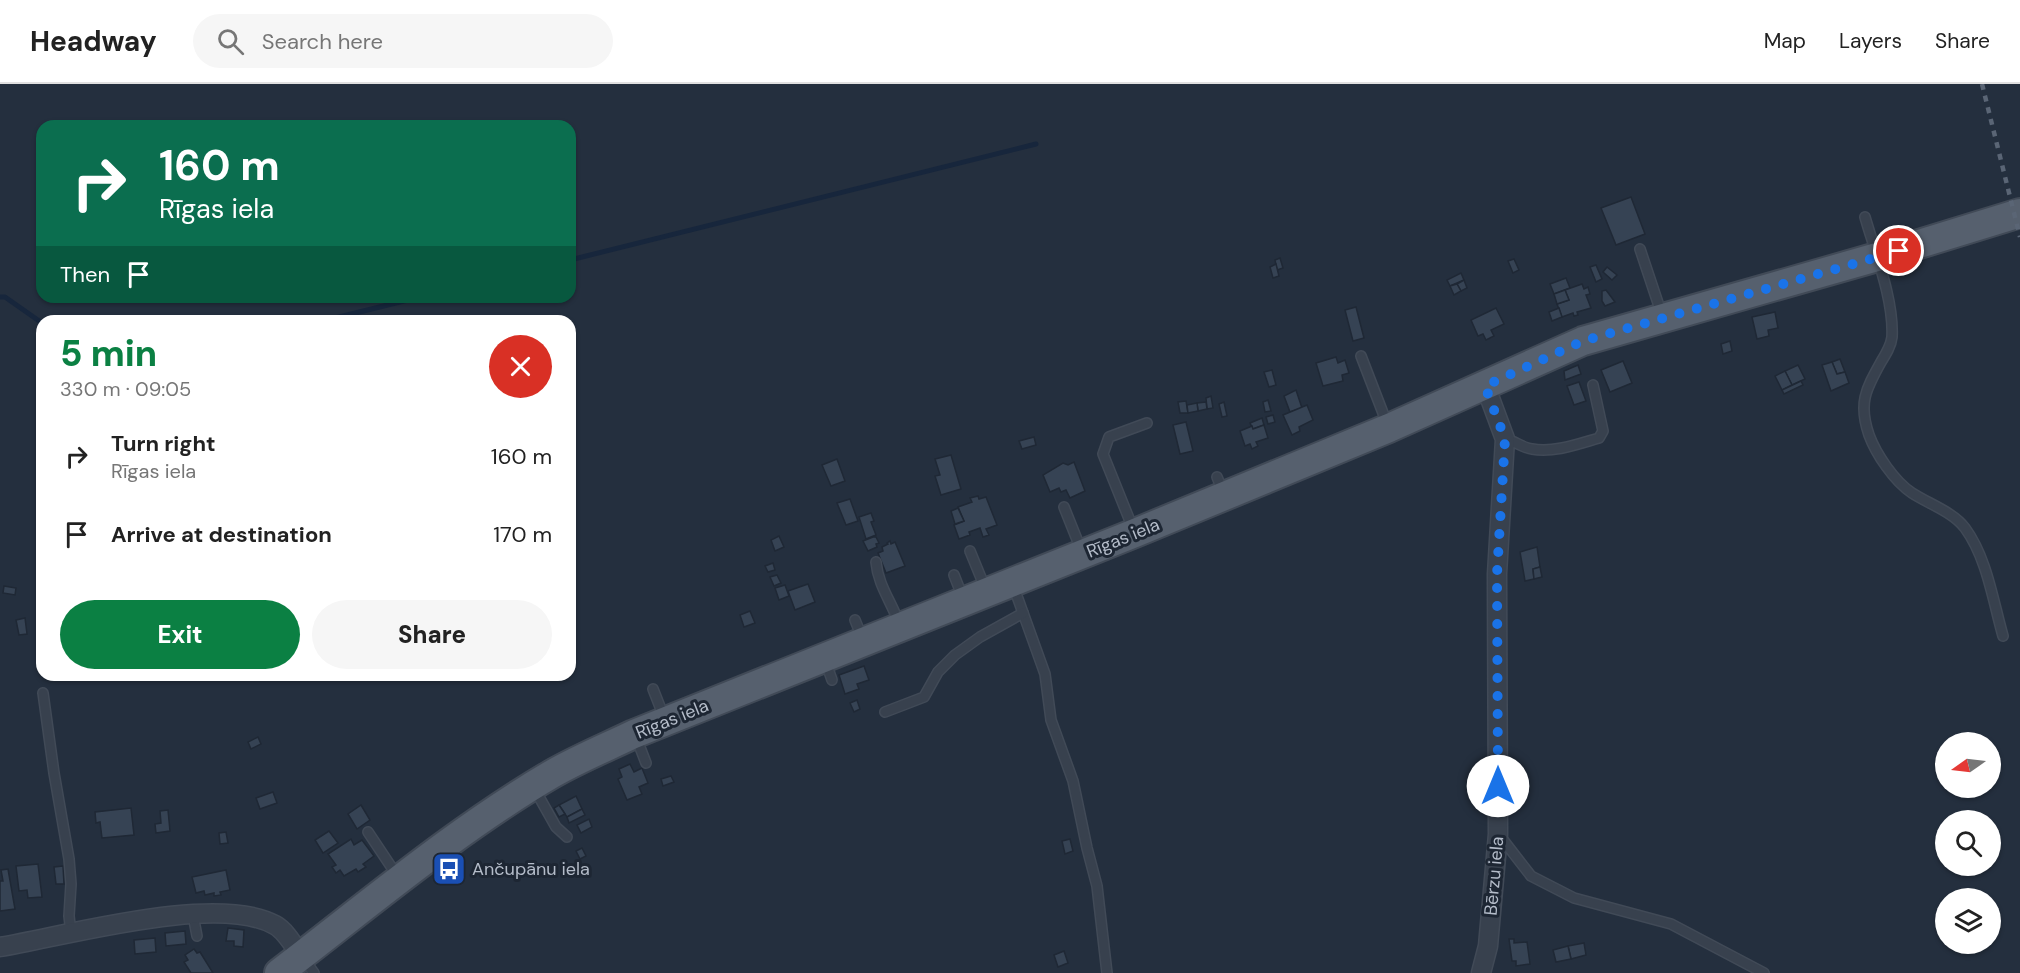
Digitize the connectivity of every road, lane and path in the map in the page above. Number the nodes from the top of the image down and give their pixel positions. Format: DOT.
graph roads {
  1 [pos="2020,213"];
  2 [pos="1865,217"];
  3 [pos="1640,249"];
  4 [pos="1876,257"];
  5 [pos="1663,317"];
  6 [pos="1361,356"];
  7 [pos="1593,385"];
  8 [pos="1485,386"];
  9 [pos="1147,423"];
  10 [pos="1389,428"];
  11 [pos="1505,439"];
  12 [pos="1064,507"];
  13 [pos="1135,533"];
  14 [pos="970,551"];
  15 [pos="1083,554"];
  16 [pos="876,562"];
  17 [pos="954,575"];
  18 [pos="988,592"];
  19 [pos="1023,613"];
  20 [pos="901,628"];
  21 [pos="2002,636"];
  22 [pos="653,689"];
  23 [pos="43,693"];
  24 [pos="885,712"];
  25 [pos="666,721"];
  26 [pos="634,734"];
  27 [pos="646,763"];
  28 [pos="533,786"];
  29 [pos="368,832"];
  30 [pos="1498,834"];
  31 [pos="567,837"];
  32 [pos="401,880"];
  33 [pos="193,915"];
  34 [pos="71,933"];
  35 [pos="197,936"];
  36 [pos="0,948"];
  37 [pos="308,964"];
  38 [pos="1107,971"];
  39 [pos="279,973"];
  40 [pos="1097,973"];
  41 [pos="1481,973"];
  42 [pos="1764,973"];
  1 -- 4 [label="main road, Rīgas iela"];
  2 -- 4 [label="lane"];
  3 -- 5 [label="lane"];
  4 -- 5 [label="main road, Rīgas iela"];
  4 -- 21 [label="lane"];
  5 -- 8 [label="main road, Rīgas iela"];
  6 -- 10 [label="lane"];
  7 -- 11 [label="lane"];
  8 -- 10 [label="main road, Rīgas iela"];
  8 -- 11 [label="street, Bērzu iela"];
  9 -- 13 [label="lane"];
  10 -- 13 [label="main road, Rīgas iela"];
  11 -- 30 [label="street, Bērzu iela"];
  12 -- 15 [label="lane"];
  13 -- 15 [label="main road, Rīgas iela"];
  14 -- 18 [label="lane"];
  15 -- 18 [label="main road, Rīgas iela"];
  16 -- 20 [label="lane"];
  17 -- 18 [label="lane"];
  18 -- 19 [label="lane"];
  18 -- 20 [label="main road, Rīgas iela"];
  19 -- 24 [label="lane"];
  19 -- 38 [label="lane"];
  20 -- 25 [label="main road, Rīgas iela"];
  22 -- 25 [label="lane"];
  23 -- 34 [label="lane"];
  25 -- 26 [label="main road, Rīgas iela"];
  26 -- 27 [label="lane"];
  26 -- 28 [label="main road, Rīgas iela"];
  28 -- 31 [label="lane"];
  28 -- 32 [label="main road, Rīgas iela"];
  29 -- 32 [label="lane"];
  30 -- 41 [label="street, Bērzu iela"];
  30 -- 42 [label="lane"];
  32 -- 37 [label="main road, Rīgas iela"];
  33 -- 34 [label="street"];
  33 -- 35 [label="lane"];
  33 -- 37 [label="street"];
  34 -- 36 [label="street"];
  37 -- 39 [label="main road, Rīgas iela"];
  38 -- 40 [label="lane"];
}
